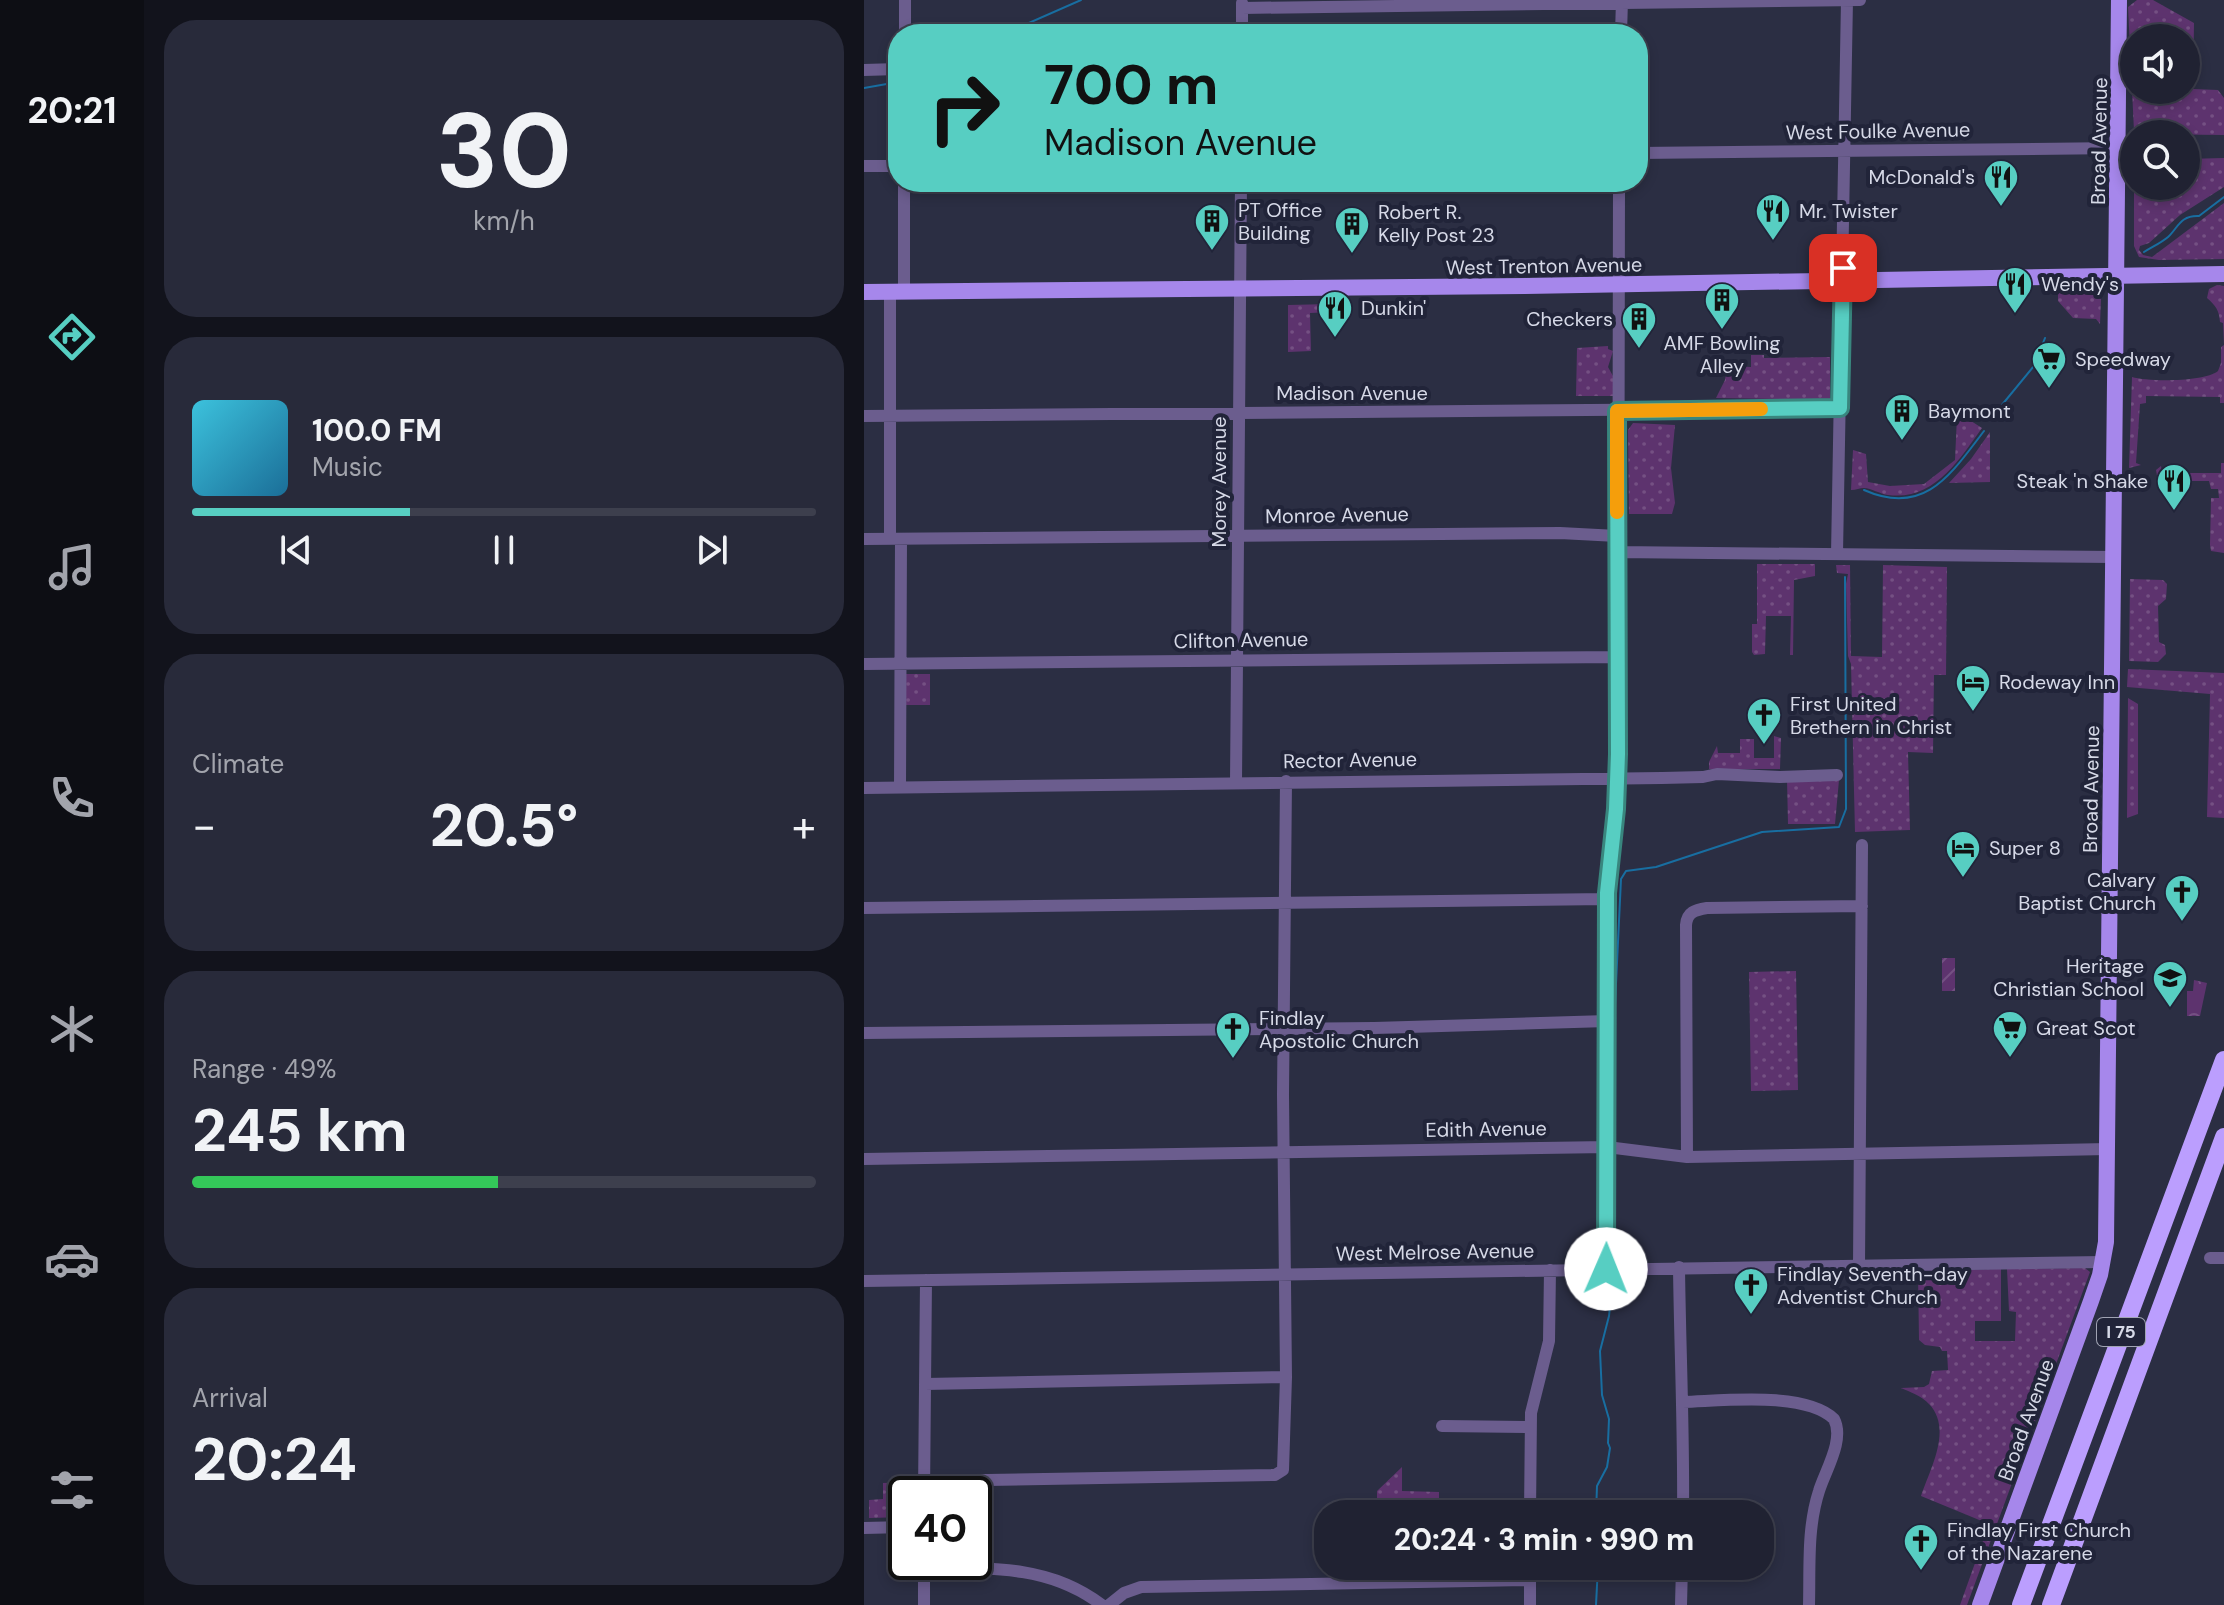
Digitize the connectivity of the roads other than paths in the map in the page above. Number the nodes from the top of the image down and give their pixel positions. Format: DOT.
graph roads {
  1 [pos="905,0"];
  2 [pos="1847,0"];
  3 [pos="1860,0"];
  4 [pos="2119,0"];
  5 [pos="1622,2"];
  6 [pos="1242,4"];
  7 [pos="905,24"];
  8 [pos="1621,24"];
  9 [pos="888,69"];
  10 [pos="864,70"];
  11 [pos="2119,148"];
  12 [pos="1845,151"];
  13 [pos="1648,153"];
  14 [pos="864,166"];
  15 [pos="888,166"];
  16 [pos="903,192"];
  17 [pos="1241,192"];
  18 [pos="1619,192"];
  19 [pos="2224,274"];
  20 [pos="2117,276"];
  21 [pos="1842,281"];
  22 [pos="1618,285"];
  23 [pos="1238,289"];
  24 [pos="864,292"];
  25 [pos="897,292"];
  26 [pos="1840,408"];
  27 [pos="1617,411"];
  28 [pos="1239,413"];
  29 [pos="864,416"];
  30 [pos="890,416"];
  31 [pos="1239,536"];
  32 [pos="1617,536"];
  33 [pos="864,539"];
  34 [pos="895,539"];
  35 [pos="1617,552"];
  36 [pos="1837,554"];
  37 [pos="2114,557"];
  38 [pos="1618,657"];
  39 [pos="1237,660"];
  40 [pos="864,664"];
  41 [pos="901,664"];
  42 [pos="1837,775"];
  43 [pos="1617,779"];
  44 [pos="1286,781"];
  45 [pos="1236,782"];
  46 [pos="864,788"];
  47 [pos="900,788"];
  48 [pos="1862,845"];
  49 [pos="1607,899"];
  50 [pos="1286,903"];
  51 [pos="1862,906"];
  52 [pos="864,908"];
  53 [pos="1607,1021"];
  54 [pos="1284,1029"];
  55 [pos="864,1033"];
  56 [pos="2224,1060"];
  57 [pos="2224,1137"];
  58 [pos="1607,1147"];
  59 [pos="2108,1149"];
  60 [pos="1284,1152"];
  61 [pos="1860,1153"];
  62 [pos="1687,1157"];
  63 [pos="864,1159"];
  64 [pos="2210,1258"];
  65 [pos="2224,1258"];
  66 [pos="2103,1262"];
  67 [pos="1859,1265"];
  68 [pos="1679,1267"];
  69 [pos="1606,1269"];
  70 [pos="1550,1270"];
  71 [pos="1285,1275"];
  72 [pos="926,1280"];
  73 [pos="864,1281"];
  74 [pos="1286,1377"];
  75 [pos="925,1384"];
  76 [pos="1683,1402"];
  77 [pos="1442,1426"];
  78 [pos="1530,1427"];
  79 [pos="924,1476"];
  80 [pos="992,1485"];
  81 [pos="1530,1500"];
  82 [pos="1683,1500"];
  83 [pos="888,1527"];
  84 [pos="864,1528"];
  85 [pos="992,1568"];
  86 [pos="924,1580"];
  87 [pos="1530,1580"];
  88 [pos="1682,1580"];
  89 [pos="924,1605"];
  90 [pos="1102,1605"];
  91 [pos="1109,1605"];
  92 [pos="1530,1605"];
  93 [pos="1681,1605"];
  94 [pos="1809,1605"];
  95 [pos="1980,1605"];
  96 [pos="2021,1605"];
  97 [pos="2051,1605"];
  1 -- 7 [label="street"];
  2 -- 3 [label="street"];
  2 -- 5 [label="street"];
  2 -- 12 [label="street"];
  4 -- 11 [label="main road, Broad Avenue"];
  5 -- 6 [label="street"];
  5 -- 8 [label="street"];
  9 -- 10 [label="street"];
  11 -- 12 [label="street, West Foulke Avenue"];
  11 -- 20 [label="main road, Broad Avenue"];
  12 -- 13 [label="street, West Foulke Avenue"];
  12 -- 21 [label="street"];
  14 -- 15 [label="street"];
  16 -- 25 [label="street"];
  17 -- 23 [label="street, Morey Avenue"];
  18 -- 22 [label="street"];
  19 -- 20 [label="main road, West Trenton Avenue"];
  20 -- 21 [label="main road, West Trenton Avenue"];
  20 -- 37 [label="main road, Broad Avenue"];
  21 -- 22 [label="main road, West Trenton Avenue"];
  21 -- 26 [label="street"];
  22 -- 23 [label="main road, West Trenton Avenue"];
  22 -- 27 [label="street"];
  23 -- 25 [label="main road, West Trenton Avenue"];
  23 -- 28 [label="street, Morey Avenue"];
  24 -- 25 [label="main road, West Trenton Avenue"];
  25 -- 30 [label="street"];
  26 -- 27 [label="street, Madison Avenue"];
  26 -- 36 [label="street"];
  27 -- 28 [label="street, Madison Avenue"];
  27 -- 32 [label="street"];
  28 -- 30 [label="street, Madison Avenue"];
  28 -- 31 [label="street, Morey Avenue"];
  29 -- 30 [label="street, Madison Avenue"];
  30 -- 34 [label="street"];
  31 -- 32 [label="street, Monroe Avenue"];
  31 -- 34 [label="street, Monroe Avenue"];
  31 -- 39 [label="street, Morey Avenue"];
  32 -- 35 [label="street"];
  33 -- 34 [label="street, Monroe Avenue"];
  34 -- 41 [label="street"];
  35 -- 36 [label="street"];
  35 -- 38 [label="street"];
  36 -- 37 [label="street"];
  37 -- 59 [label="main road, Broad Avenue"];
  38 -- 39 [label="street, Clifton Avenue"];
  38 -- 43 [label="street"];
  39 -- 41 [label="street, Clifton Avenue"];
  39 -- 45 [label="street, Morey Avenue"];
  40 -- 41 [label="street, Clifton Avenue"];
  41 -- 47 [label="street"];
  42 -- 43 [label="street, Rector Avenue"];
  43 -- 44 [label="street, Rector Avenue"];
  43 -- 49 [label="street"];
  44 -- 45 [label="street, Rector Avenue"];
  44 -- 50 [label="street"];
  45 -- 47 [label="street, Rector Avenue"];
  46 -- 47 [label="street, Rector Avenue"];
  48 -- 51 [label="street"];
  49 -- 50 [label="street"];
  49 -- 53 [label="street"];
  50 -- 52 [label="street"];
  50 -- 54 [label="street"];
  51 -- 61 [label="street"];
  51 -- 62 [label="street"];
  53 -- 54 [label="street"];
  53 -- 58 [label="street"];
  54 -- 55 [label="street"];
  54 -- 60 [label="street"];
  56 -- 96 [label="highway, I 75"];
  57 -- 97 [label="highway, I 75"];
  58 -- 60 [label="street, Edith Avenue"];
  58 -- 62 [label="street, Edith Avenue"];
  58 -- 69 [label="street"];
  59 -- 61 [label="street, Edith Avenue"];
  59 -- 66 [label="main road, Broad Avenue"];
  60 -- 63 [label="street, Edith Avenue"];
  60 -- 71 [label="street"];
  61 -- 62 [label="street, Edith Avenue"];
  61 -- 67 [label="street"];
  64 -- 65 [label="street"];
  66 -- 67 [label="street, West Melrose Avenue"];
  66 -- 95 [label="main road, Broad Avenue"];
  67 -- 68 [label="street, West Melrose Avenue"];
  68 -- 69 [label="street, West Melrose Avenue"];
  68 -- 76 [label="street"];
  69 -- 70 [label="street, West Melrose Avenue"];
  70 -- 71 [label="street, West Melrose Avenue"];
  70 -- 78 [label="street"];
  71 -- 72 [label="street, West Melrose Avenue"];
  71 -- 74 [label="street"];
  72 -- 73 [label="street, West Melrose Avenue"];
  72 -- 75 [label="street"];
  74 -- 75 [label="street"];
  74 -- 80 [label="street"];
  75 -- 79 [label="street"];
  76 -- 82 [label="street"];
  76 -- 94 [label="street"];
  77 -- 78 [label="street"];
  78 -- 81 [label="street"];
  83 -- 84 [label="street"];
  85 -- 90 [label="street"];
  86 -- 89 [label="street"];
  87 -- 91 [label="street"];
  87 -- 92 [label="street"];
  88 -- 93 [label="street"];
}
